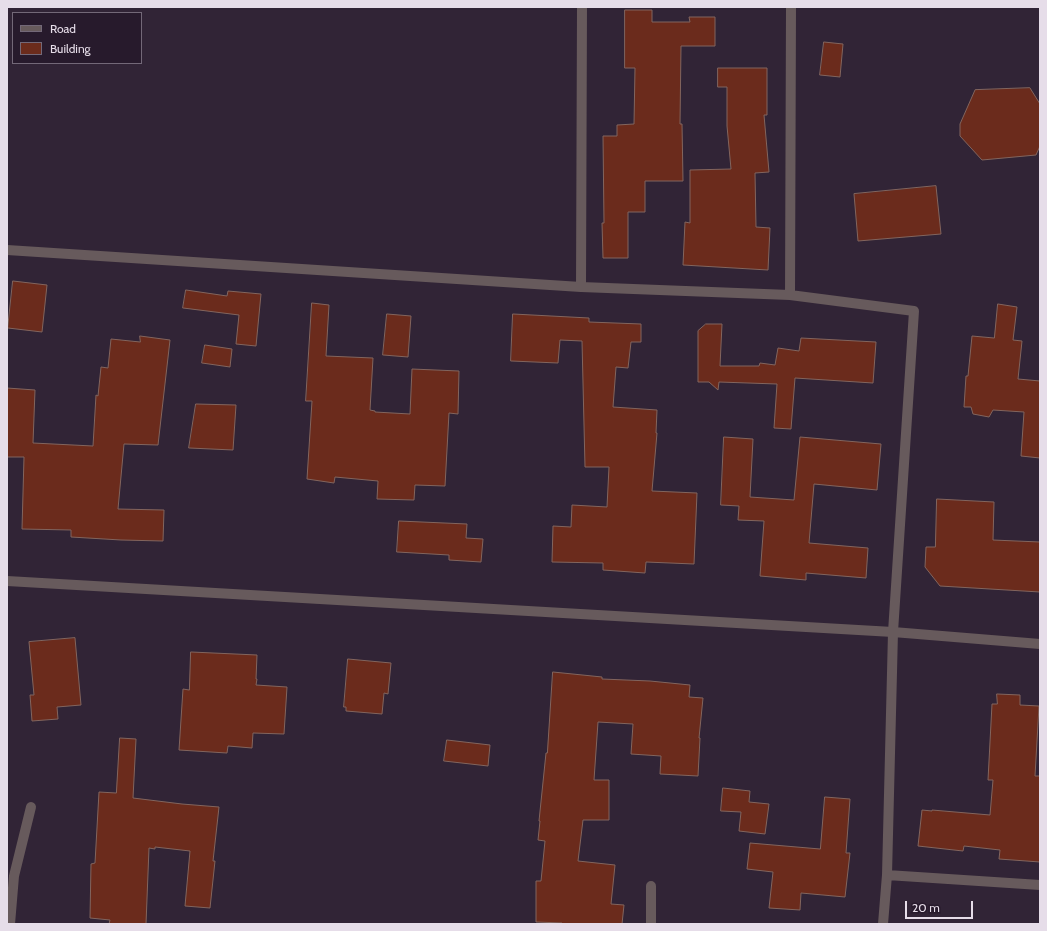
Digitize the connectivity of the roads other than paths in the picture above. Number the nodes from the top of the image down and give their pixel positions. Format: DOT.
graph roads {
  1 [pos="582,7"];
  2 [pos="791,7"];
  3 [pos="7,250"];
  4 [pos="581,287"];
  5 [pos="790,295"];
  6 [pos="7,581"];
  7 [pos="893,632"];
  8 [pos="1040,644"];
  9 [pos="31,807"];
  10 [pos="887,875"];
  11 [pos="1040,885"];
  12 [pos="651,886"];
  13 [pos="10,924"];
  14 [pos="651,924"];
  15 [pos="883,924"];
  1 -- 4 [label="street"];
  2 -- 5 [label="street"];
  3 -- 4 [label="street"];
  4 -- 5 [label="street"];
  5 -- 7 [label="street"];
  6 -- 7 [label="street"];
  7 -- 8 [label="street"];
  7 -- 10 [label="street"];
  9 -- 13 [label="street"];
  10 -- 11 [label="street"];
  10 -- 15 [label="street"];
  12 -- 14 [label="street"];
}
